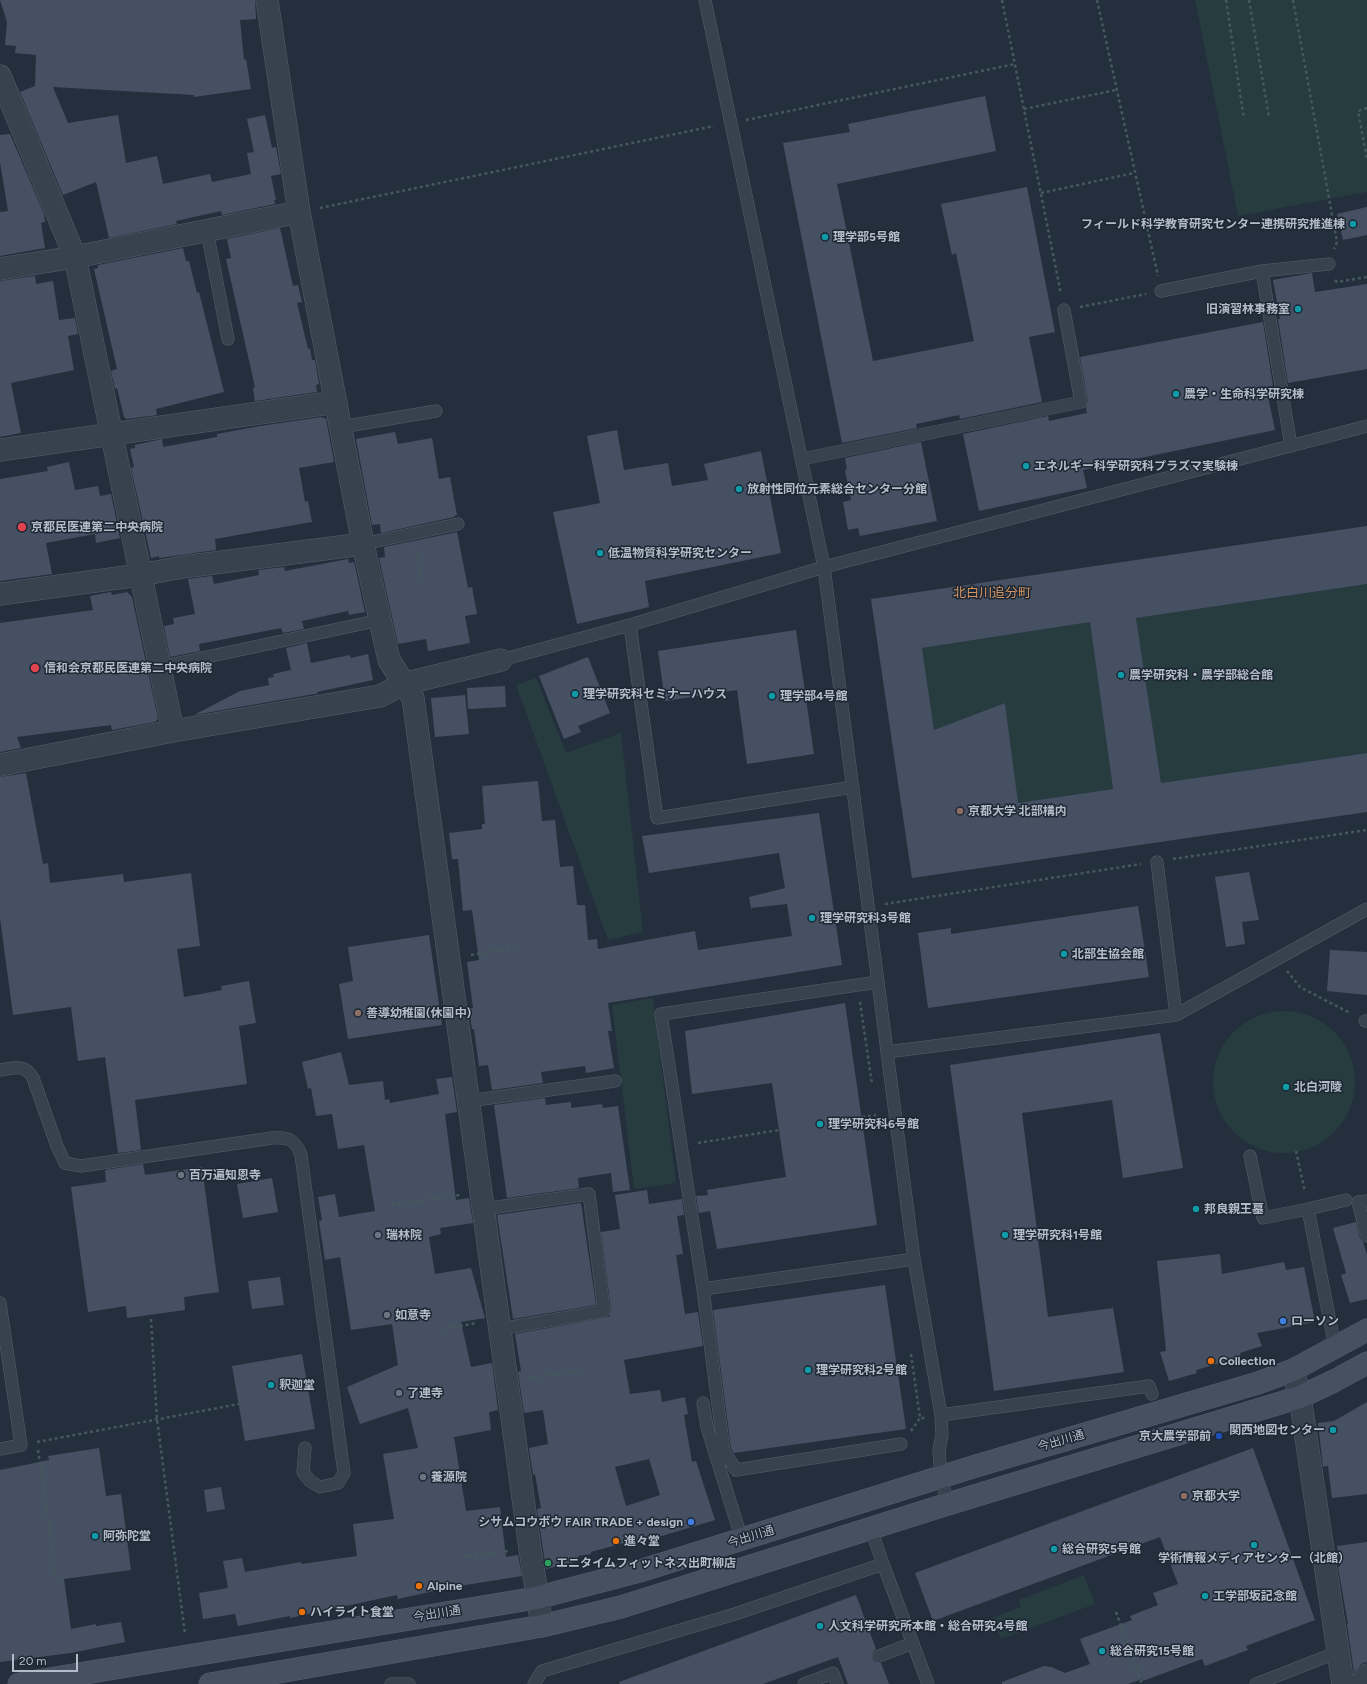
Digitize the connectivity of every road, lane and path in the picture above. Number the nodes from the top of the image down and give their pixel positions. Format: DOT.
graph roads {
  1 [pos="268,0"];
  2 [pos="705,0"];
  3 [pos="1002,0"];
  4 [pos="1097,0"];
  5 [pos="1226,0"];
  6 [pos="1249,0"];
  7 [pos="1293,0"];
  8 [pos="1015,64"];
  9 [pos="0,76"];
  10 [pos="1116,90"];
  11 [pos="1367,108"];
  12 [pos="1024,109"];
  13 [pos="8,116"];
  14 [pos="1269,117"];
  15 [pos="1244,119"];
  16 [pos="731,123"];
  17 [pos="1367,159"];
  18 [pos="1134,173"];
  19 [pos="1041,193"];
  20 [pos="300,212"];
  21 [pos="207,231"];
  22 [pos="76,257"];
  23 [pos="1328,264"];
  24 [pos="0,269"];
  25 [pos="1262,271"];
  26 [pos="1367,277"];
  27 [pos="1161,291"];
  28 [pos="1064,310"];
  29 [pos="228,339"];
  30 [pos="336,402"];
  31 [pos="436,411"];
  32 [pos="1367,426"];
  33 [pos="341,427"];
  34 [pos="113,435"];
  35 [pos="1291,446"];
  36 [pos="0,450"];
  37 [pos="802,459"];
  38 [pos="458,524"];
  39 [pos="412,534"];
  40 [pos="363,544"];
  41 [pos="824,567"];
  42 [pos="140,576"];
  43 [pos="423,586"];
  44 [pos="0,594"];
  45 [pos="380,620"];
  46 [pos="630,625"];
  47 [pos="501,660"];
  48 [pos="160,667"];
  49 [pos="403,684"];
  50 [pos="173,731"];
  51 [pos="0,765"];
  52 [pos="853,787"];
  53 [pos="1367,830"];
  54 [pos="1157,862"];
  55 [pos="868,907"];
  56 [pos="1367,909"];
  57 [pos="515,948"];
  58 [pos="448,958"];
  59 [pos="1277,959"];
  60 [pos="878,982"];
  61 [pos="1176,1015"];
  62 [pos="1366,1021"];
  63 [pos="887,1052"];
  64 [pos="0,1070"];
  65 [pos="615,1081"];
  66 [pos="468,1101"];
  67 [pos="876,1115"];
  68 [pos="862,1117"];
  69 [pos="779,1130"];
  70 [pos="681,1146"];
  71 [pos="1296,1151"];
  72 [pos="1250,1156"];
  73 [pos="1346,1200"];
  74 [pos="481,1201"];
  75 [pos="1367,1201"];
  76 [pos="391,1205"];
  77 [pos="1308,1209"];
  78 [pos="1367,1236"];
  79 [pos="914,1259"];
  80 [pos="703,1288"];
  81 [pos="0,1303"];
  82 [pos="151,1319"];
  83 [pos="500,1324"];
  84 [pos="442,1330"];
  85 [pos="1367,1330"];
  86 [pos="1335,1347"];
  87 [pos="1367,1363"];
  88 [pos="583,1370"];
  89 [pos="1293,1370"];
  90 [pos="507,1381"];
  91 [pos="1152,1394"];
  92 [pos="1300,1396"];
  93 [pos="704,1403"];
  94 [pos="239,1404"];
  95 [pos="941,1415"];
  96 [pos="157,1419"];
  97 [pos="901,1444"];
  98 [pos="0,1448"];
  99 [pos="305,1448"];
  100 [pos="942,1477"];
  101 [pos="948,1504"];
  102 [pos="871,1529"];
  103 [pos="742,1540"];
  104 [pos="530,1549"];
  105 [pos="463,1557"];
  106 [pos="882,1564"];
  107 [pos="58,1582"];
  108 [pos="536,1598"];
  109 [pos="1116,1612"];
  110 [pos="542,1626"];
  111 [pos="186,1638"];
  112 [pos="912,1643"];
  113 [pos="1338,1652"];
  114 [pos="879,1656"];
  115 [pos="1367,1675"];
  116 [pos="838,1676"];
  117 [pos="19,1684"];
  118 [pos="210,1684"];
  119 [pos="391,1684"];
  120 [pos="409,1684"];
  121 [pos="534,1684"];
  122 [pos="804,1684"];
  123 [pos="928,1684"];
  124 [pos="1142,1684"];
  125 [pos="1256,1684"];
  126 [pos="1343,1684"];
  127 [pos="1361,1684"];
  1 -- 20 [label="street"];
  2 -- 16 [label="lane"];
  3 -- 8 [label="path"];
  4 -- 10 [label="path"];
  5 -- 15 [label="path"];
  6 -- 14 [label="path"];
  7 -- 23 [label="path"];
  8 -- 12 [label="path"];
  8 -- 16 [label="path"];
  9 -- 13 [label="street"];
  10 -- 12 [label="path"];
  10 -- 18 [label="path"];
  11 -- 17 [label="path"];
  12 -- 19 [label="path"];
  13 -- 22 [label="street"];
  16 -- 20 [label="path"];
  16 -- 37 [label="lane"];
  18 -- 19 [label="path"];
  18 -- 27 [label="path"];
  19 -- 28 [label="path"];
  20 -- 21 [label="street"];
  20 -- 30 [label="street"];
  21 -- 22 [label="street"];
  21 -- 29 [label="lane"];
  22 -- 24 [label="street"];
  22 -- 34 [label="street"];
  23 -- 25 [label="lane"];
  23 -- 26 [label="path"];
  25 -- 27 [label="lane"];
  25 -- 35 [label="lane"];
  27 -- 28 [label="path"];
  28 -- 37 [label="lane"];
  30 -- 33 [label="street"];
  30 -- 34 [label="street"];
  31 -- 33 [label="lane"];
  32 -- 35 [label="lane"];
  33 -- 40 [label="street"];
  34 -- 36 [label="street"];
  34 -- 42 [label="street"];
  35 -- 41 [label="lane"];
  37 -- 41 [label="lane"];
  38 -- 39 [label="lane"];
  39 -- 40 [label="lane"];
  39 -- 43 [label="path"];
  40 -- 42 [label="street"];
  40 -- 45 [label="street"];
  41 -- 46 [label="lane"];
  41 -- 52 [label="lane"];
  42 -- 44 [label="street"];
  42 -- 48 [label="street"];
  45 -- 48 [label="lane"];
  45 -- 49 [label="street"];
  46 -- 47 [label="lane"];
  46 -- 52 [label="lane"];
  47 -- 49 [label="street"];
  48 -- 50 [label="street"];
  49 -- 50 [label="street"];
  49 -- 58 [label="street"];
  50 -- 51 [label="street"];
  52 -- 55 [label="lane"];
  53 -- 54 [label="path"];
  54 -- 55 [label="path"];
  54 -- 61 [label="lane"];
  55 -- 60 [label="lane"];
  56 -- 59 [label="lane"];
  57 -- 58 [label="path"];
  58 -- 66 [label="street"];
  59 -- 61 [label="lane"];
  59 -- 62 [label="path"];
  60 -- 63 [label="lane"];
  60 -- 70 [label="lane"];
  61 -- 63 [label="lane"];
  63 -- 79 [label="lane"];
  64 -- 99 [label="lane"];
  65 -- 66 [label="lane"];
  66 -- 74 [label="street"];
  67 -- 68 [label="path"];
  69 -- 70 [label="path"];
  70 -- 80 [label="lane"];
  71 -- 77 [label="path"];
  72 -- 77 [label="lane"];
  73 -- 77 [label="lane"];
  74 -- 76 [label="path"];
  74 -- 83 [label="street"];
  74 -- 83 [label="lane"];
  75 -- 78 [label="lane"];
  77 -- 86 [label="lane"];
  79 -- 80 [label="lane"];
  79 -- 95 [label="lane"];
  80 -- 97 [label="lane"];
  81 -- 98 [label="lane"];
  82 -- 96 [label="path"];
  83 -- 84 [label="path"];
  83 -- 90 [label="street"];
  85 -- 86 [label="main road, 今出川通"];
  86 -- 89 [label="main road, 今出川通"];
  87 -- 92 [label="main road"];
  88 -- 90 [label="path"];
  89 -- 92 [label="street"];
  89 -- 100 [label="main road, 今出川通"];
  90 -- 104 [label="street"];
  91 -- 95 [label="lane"];
  92 -- 101 [label="main road"];
  92 -- 113 [label="street"];
  93 -- 103 [label="lane"];
  94 -- 96 [label="path"];
  95 -- 100 [label="lane"];
  96 -- 107 [label="path"];
  96 -- 111 [label="path"];
  100 -- 101 [label="lane"];
  100 -- 103 [label="main road, 今出川通"];
  101 -- 102 [label="main road"];
  102 -- 106 [label="lane"];
  102 -- 110 [label="main road"];
  103 -- 108 [label="main road, 今出川通"];
  104 -- 105 [label="path"];
  104 -- 108 [label="street"];
  106 -- 112 [label="lane"];
  106 -- 121 [label="lane"];
  108 -- 110 [label="street"];
  108 -- 117 [label="main road, 今出川通"];
  109 -- 124 [label="path"];
  110 -- 118 [label="main road"];
  112 -- 114 [label="lane"];
  112 -- 123 [label="lane"];
  113 -- 125 [label="lane"];
  113 -- 126 [label="street"];
  115 -- 127 [label="street"];
  116 -- 122 [label="lane"];
  119 -- 120 [label="lane"];
}
